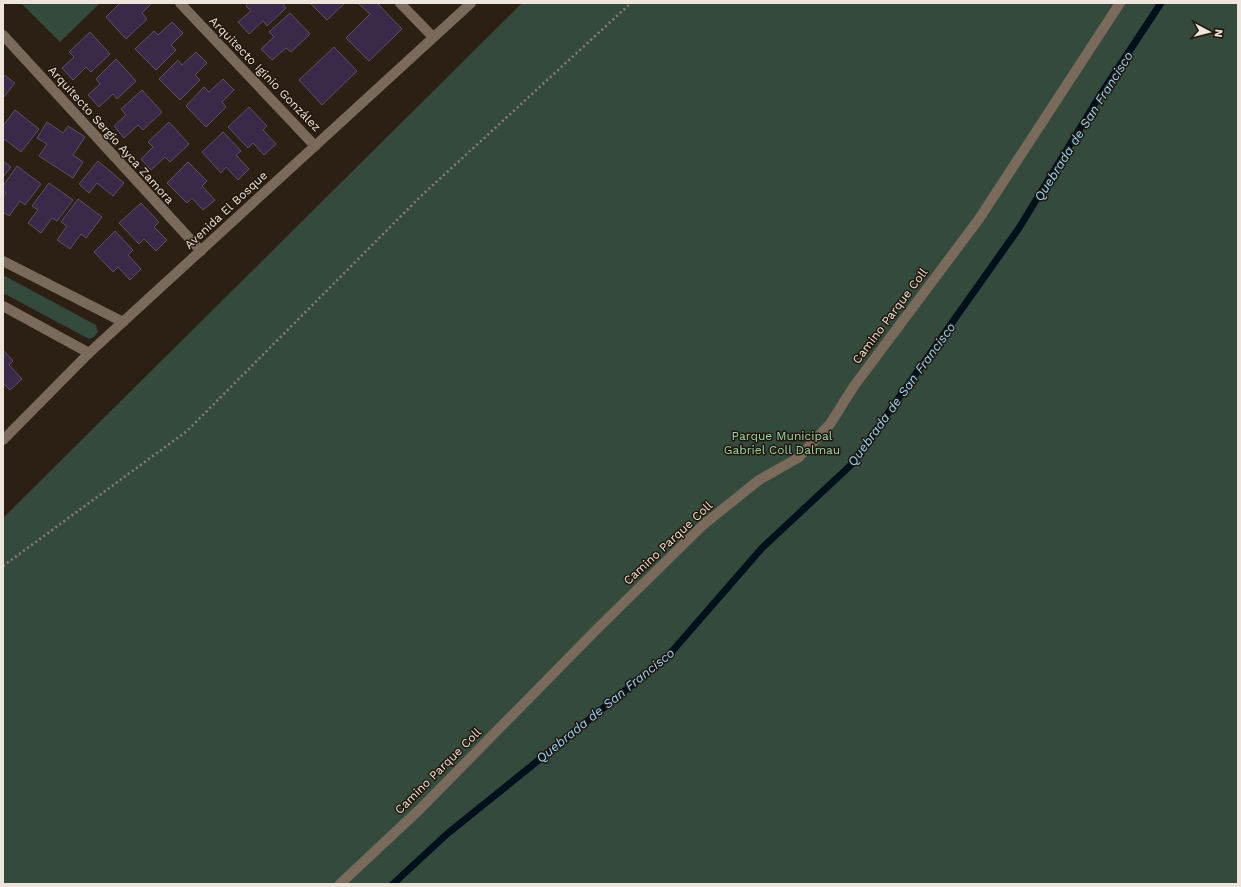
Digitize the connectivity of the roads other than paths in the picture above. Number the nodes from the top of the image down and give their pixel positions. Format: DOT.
graph roads {
  1 [pos="180,3"];
  2 [pos="400,3"];
  3 [pos="471,3"];
  4 [pos="1120,3"];
  5 [pos="3,35"];
  6 [pos="433,37"];
  7 [pos="315,146"];
  8 [pos="201,251"];
  9 [pos="3,261"];
  10 [pos="3,306"];
  11 [pos="123,322"];
  12 [pos="89,353"];
  13 [pos="3,440"];
  14 [pos="340,884"];
  1 -- 7 [label="street, Arquitecto Iginio González"];
  2 -- 6 [label="street"];
  3 -- 6 [label="street, Avenida El Bosque"];
  4 -- 14 [label="street, Camino Parque Coll"];
  5 -- 8 [label="street, Arquitecto Sergio Ayca Zamora"];
  6 -- 7 [label="street, Avenida El Bosque"];
  7 -- 8 [label="street, Avenida El Bosque"];
  8 -- 11 [label="street, Avenida El Bosque"];
  9 -- 11 [label="street"];
  10 -- 12 [label="street"];
  11 -- 12 [label="street, Avenida El Bosque"];
  12 -- 13 [label="street, Avenida El Bosque"];
}
